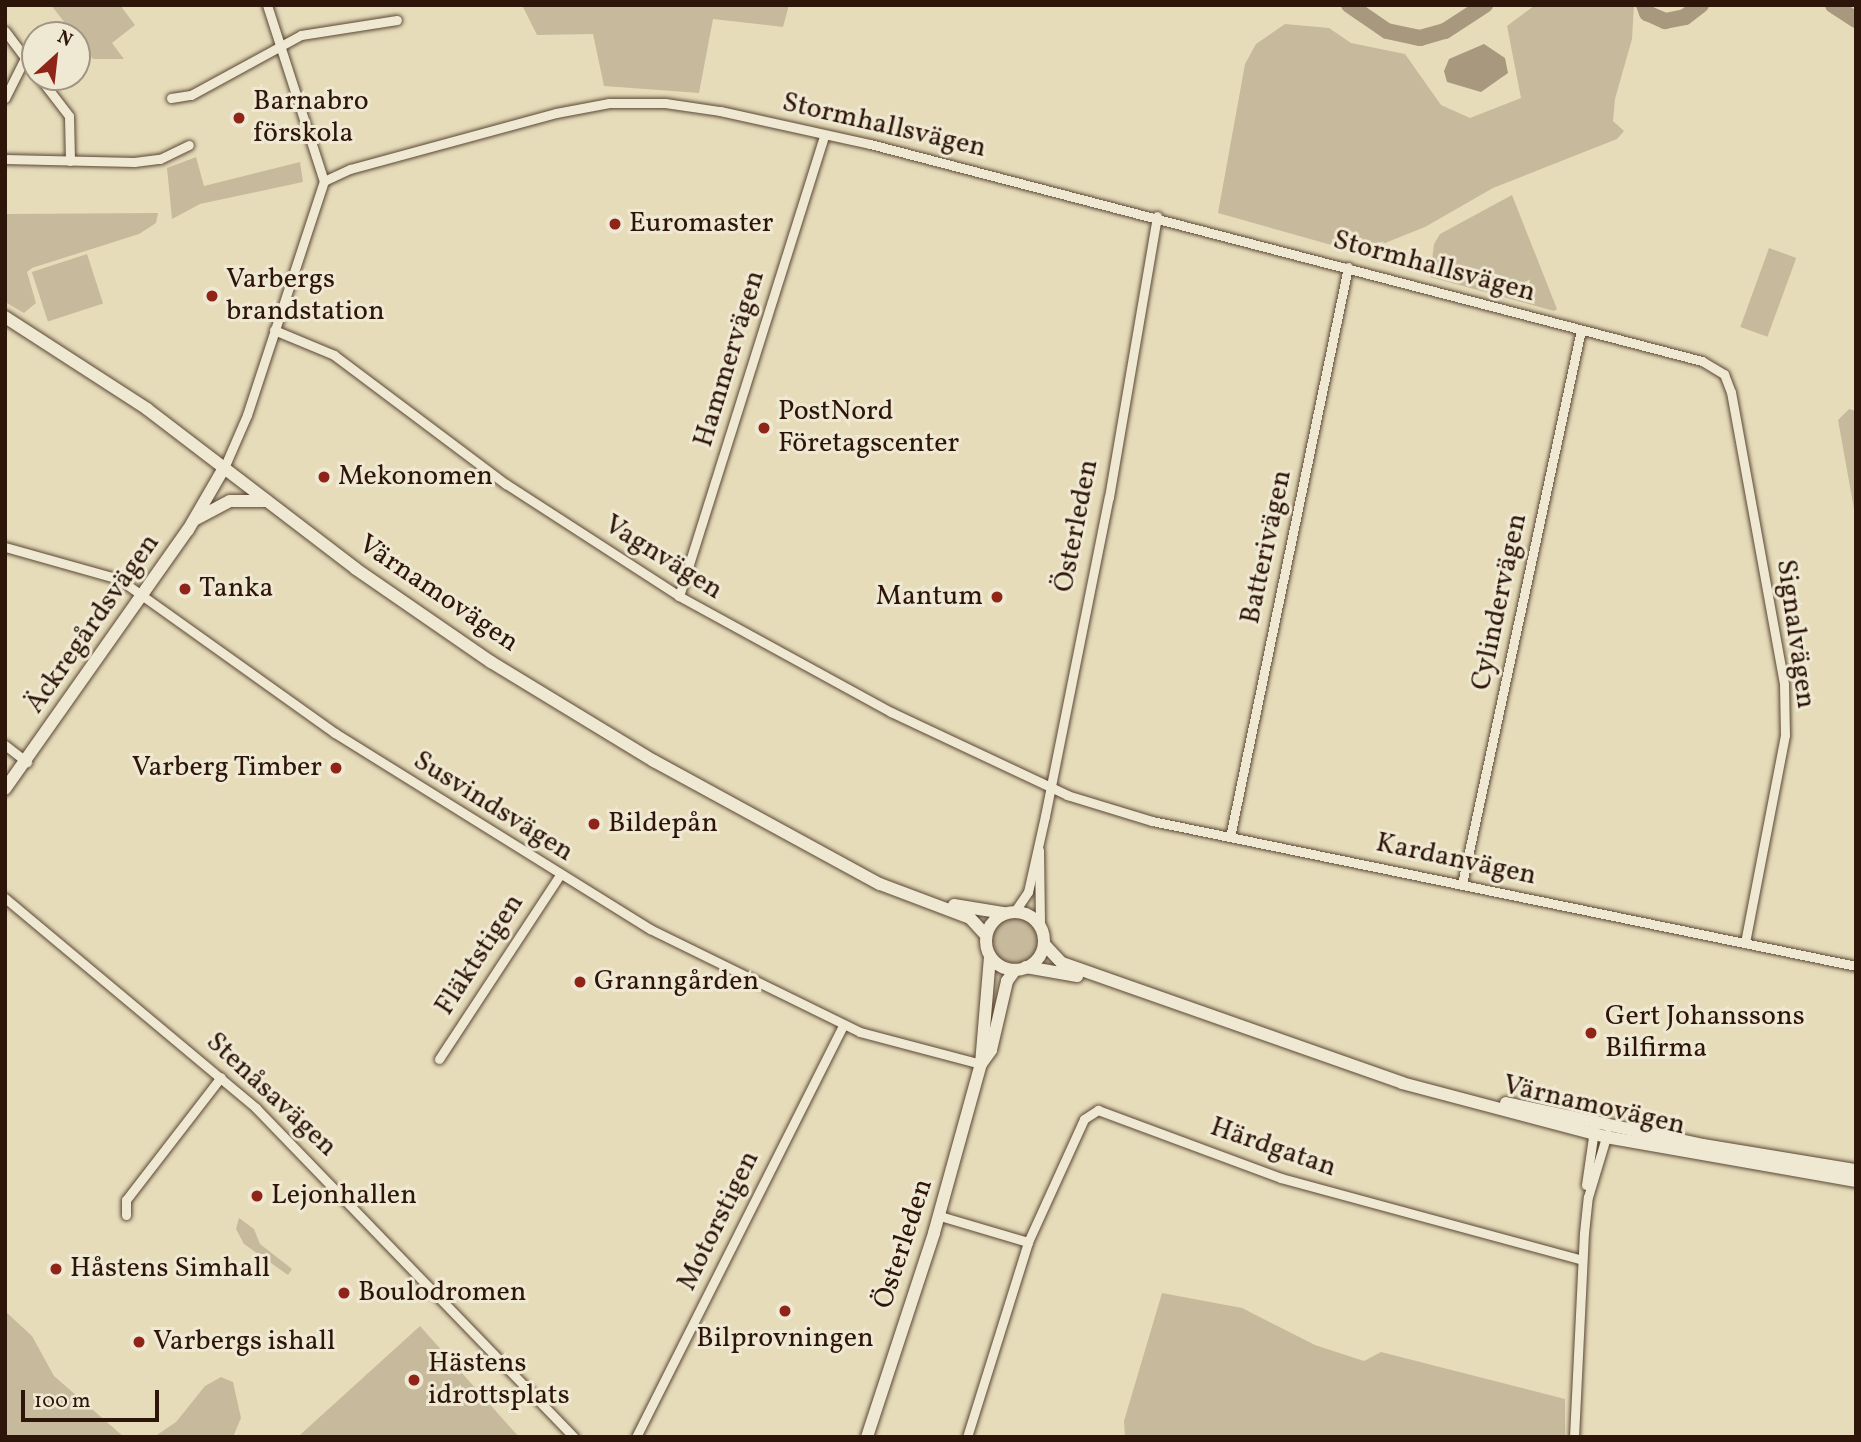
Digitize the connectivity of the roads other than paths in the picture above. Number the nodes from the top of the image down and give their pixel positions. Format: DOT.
graph roads {
  1 [pos="268,5"];
  2 [pos="397,20"];
  3 [pos="5,31"];
  4 [pos="283,47"];
  5 [pos="21,53"];
  6 [pos="21,66"];
  7 [pos="50,91"];
  8 [pos="5,98"];
  9 [pos="171,98"];
  10 [pos="824,135"];
  11 [pos="189,145"];
  12 [pos="5,159"];
  13 [pos="70,161"];
  14 [pos="324,181"];
  15 [pos="1157,216"];
  16 [pos="1348,267"];
  17 [pos="5,317"];
  18 [pos="274,330"];
  19 [pos="1581,330"];
  20 [pos="1724,374"];
  21 [pos="224,468"];
  22 [pos="270,502"];
  23 [pos="195,519"];
  24 [pos="5,547"];
  25 [pos="143,595"];
  26 [pos="679,596"];
  27 [pos="5,745"];
  28 [pos="27,762"];
  29 [pos="1051,788"];
  30 [pos="5,789"];
  31 [pos="1230,837"];
  32 [pos="1039,844"];
  33 [pos="868,874"];
  34 [pos="560,875"];
  35 [pos="1462,884"];
  36 [pos="5,898"];
  37 [pos="1010,912"];
  38 [pos="1040,925"];
  39 [pos="986,935"];
  40 [pos="1745,943"];
  41 [pos="1044,944"];
  42 [pos="990,956"];
  43 [pos="1856,966"];
  44 [pos="1021,968"];
  45 [pos="1154,998"];
  46 [pos="843,1025"];
  47 [pos="439,1059"];
  48 [pos="981,1064"];
  49 [pos="222,1077"];
  50 [pos="1601,1130"];
  51 [pos="1856,1170"];
  52 [pos="1856,1181"];
  53 [pos="126,1215"];
  54 [pos="940,1216"];
  55 [pos="1028,1242"];
  56 [pos="1582,1260"];
  57 [pos="574,1437"];
  58 [pos="636,1437"];
  59 [pos="867,1437"];
  60 [pos="967,1437"];
  61 [pos="1574,1437"];
  1 -- 4 [label="street"];
  2 -- 4 [label="street"];
  3 -- 5 [label="street"];
  4 -- 9 [label="street"];
  4 -- 14 [label="street"];
  6 -- 8 [label="street"];
  7 -- 13 [label="street"];
  10 -- 14 [label="street, Stormhallsvägen"];
  10 -- 15 [label="street, Stormhallsvägen"];
  10 -- 26 [label="street, Hammervägen"];
  11 -- 13 [label="street"];
  12 -- 13 [label="street"];
  14 -- 18 [label="street"];
  15 -- 16 [label="street, Stormhallsvägen"];
  15 -- 29 [label="street, Österleden"];
  16 -- 19 [label="street, Stormhallsvägen"];
  16 -- 31 [label="street, Batterivägen"];
  17 -- 21 [label="main road, Värnamovägen"];
  18 -- 21 [label="street"];
  18 -- 26 [label="street, Vagnvägen"];
  19 -- 20 [label="street, Stormhallsvägen"];
  19 -- 35 [label="street, Cylindervägen"];
  20 -- 40 [label="street, Signalvägen"];
  21 -- 22 [label="main road, Värnamovägen"];
  21 -- 23 [label="main road, Äckregårdsvägen"];
  22 -- 23 [label="main road, Äckregårdsvägen"];
  22 -- 33 [label="main road, Värnamovägen"];
  23 -- 25 [label="main road, Äckregårdsvägen"];
  24 -- 25 [label="street, Susvindsvägen"];
  25 -- 28 [label="main road, Äckregårdsvägen"];
  25 -- 34 [label="street, Susvindsvägen"];
  26 -- 29 [label="street, Vagnvägen"];
  27 -- 28 [label="street"];
  28 -- 30 [label="main road, Äckregårdsvägen"];
  29 -- 31 [label="street, Kardanvägen"];
  29 -- 32 [label="street, Österleden"];
  31 -- 35 [label="street, Kardanvägen"];
  32 -- 37 [label="street, Österleden"];
  32 -- 38 [label="street, Österleden"];
  33 -- 37 [label="main road, Värnamovägen"];
  33 -- 39 [label="main road, Värnamovägen"];
  34 -- 46 [label="street, Susvindsvägen"];
  34 -- 47 [label="street, Fläktstigen"];
  35 -- 40 [label="street, Kardanvägen"];
  36 -- 49 [label="street, Stenåsavägen"];
  37 -- 38 [label="main road, Värnamovägen"];
  37 -- 39 [label="main road"];
  38 -- 41 [label="main road"];
  39 -- 42 [label="main road"];
  40 -- 43 [label="street, Kardanvägen"];
  41 -- 44 [label="main road"];
  41 -- 45 [label="main road, Värnamovägen"];
  42 -- 44 [label="main road, Värnamovägen"];
  42 -- 48 [label="main road, Österleden"];
  44 -- 45 [label="main road, Värnamovägen"];
  44 -- 48 [label="main road, Österleden"];
  45 -- 50 [label="main road, Värnamovägen"];
  46 -- 48 [label="street, Susvindsvägen"];
  46 -- 58 [label="street, Motorstigen"];
  48 -- 54 [label="main road, Österleden"];
  49 -- 53 [label="street"];
  49 -- 57 [label="street, Stenåsavägen"];
  50 -- 51 [label="main road, Värnamovägen"];
  50 -- 52 [label="main road, Värnamovägen"];
  50 -- 56 [label="street"];
  54 -- 55 [label="street"];
  54 -- 59 [label="main road, Österleden"];
  55 -- 56 [label="street, Härdgatan"];
  55 -- 60 [label="street, Härdgatan"];
  56 -- 61 [label="street"];
}
